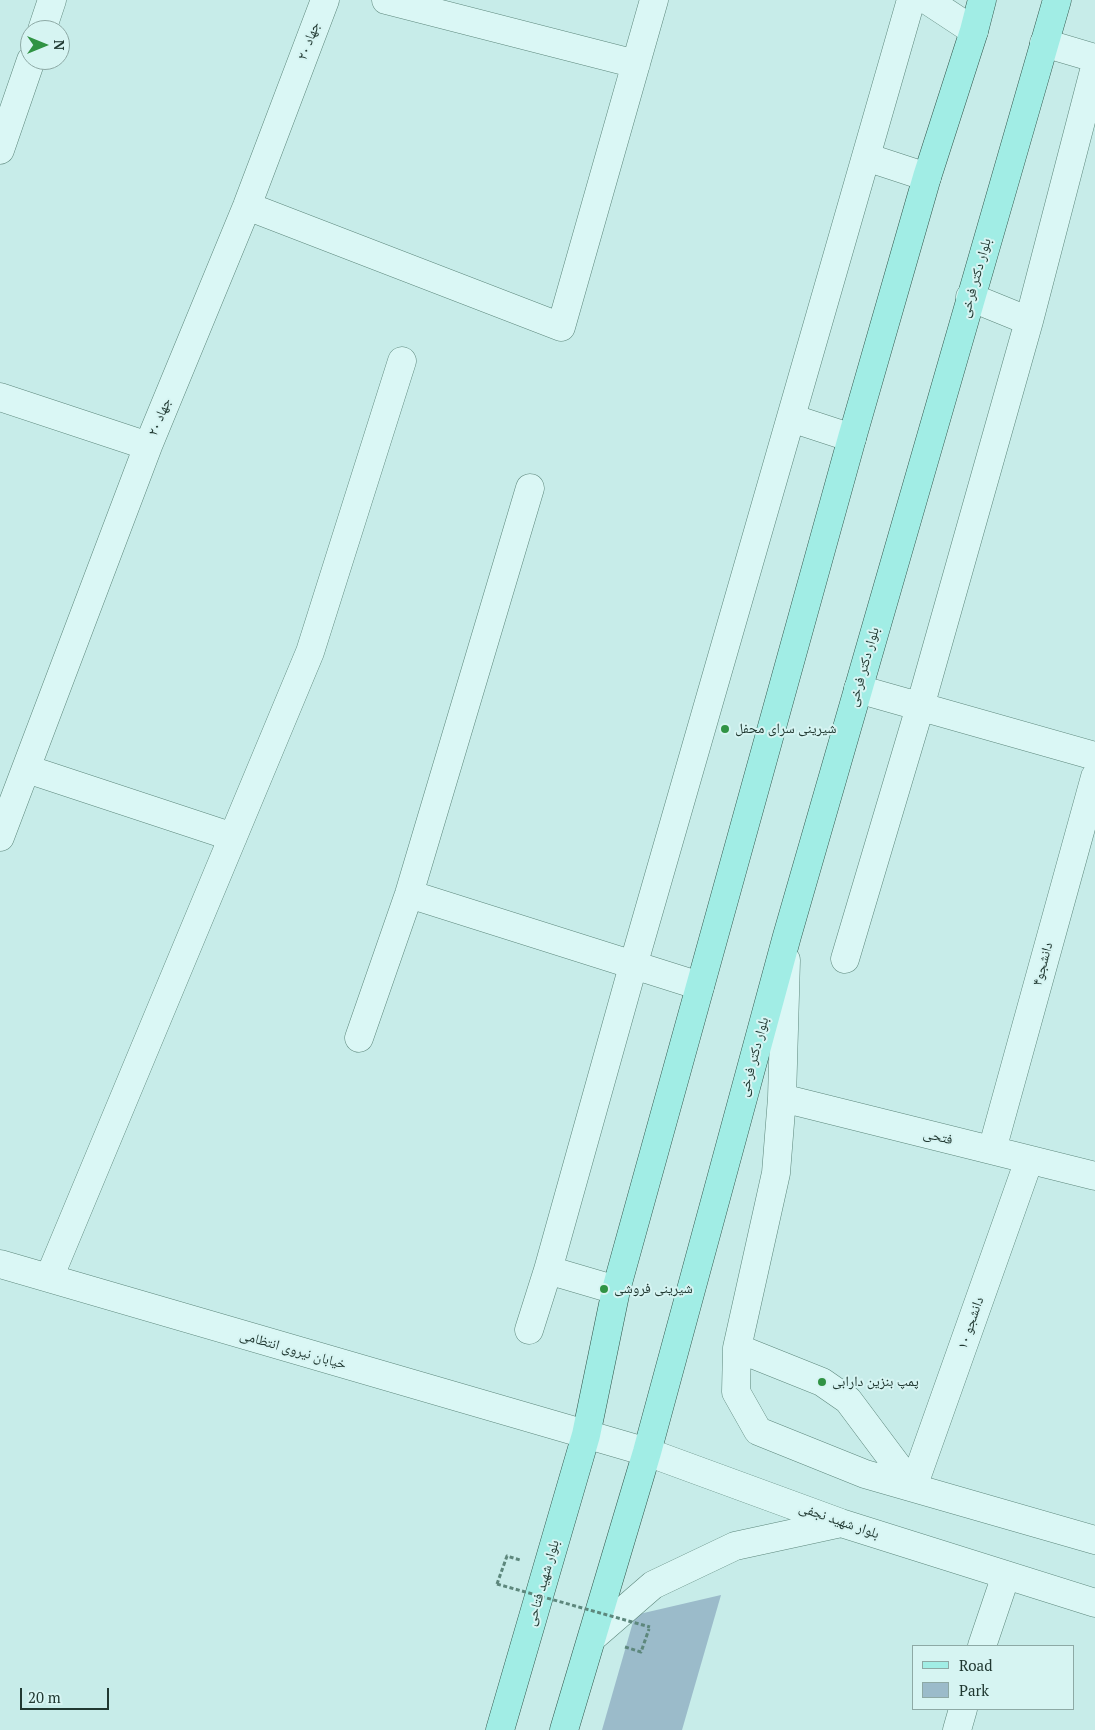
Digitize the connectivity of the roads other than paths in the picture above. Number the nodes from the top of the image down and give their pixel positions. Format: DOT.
graph roads {
  1 [pos="52,0"];
  2 [pos="325,0"];
  3 [pos="386,0"];
  4 [pos="654,0"];
  5 [pos="911,0"];
  6 [pos="927,0"];
  7 [pos="982,0"];
  8 [pos="1056,0"];
  9 [pos="45,20"];
  10 [pos="974,31"];
  11 [pos="1044,43"];
  12 [pos="1095,58"];
  13 [pos="636,64"];
  14 [pos="1095,67"];
  15 [pos="28,70"];
  16 [pos="0,150"];
  17 [pos="866,157"];
  18 [pos="927,177"];
  19 [pos="247,206"];
  20 [pos="970,297"];
  21 [pos="1029,321"];
  22 [pos="402,361"];
  23 [pos="0,397"];
  24 [pos="791,418"];
  25 [pos="852,438"];
  26 [pos="148,446"];
  27 [pos="530,488"];
  28 [pos="858,689"];
  29 [pos="920,707"];
  30 [pos="1095,756"];
  31 [pos="27,769"];
  32 [pos="1095,777"];
  33 [pos="0,837"];
  34 [pos="233,837"];
  35 [pos="409,894"];
  36 [pos="787,936"];
  37 [pos="845,960"];
  38 [pos="632,966"];
  39 [pos="700,986"];
  40 [pos="359,1038"];
  41 [pos="782,1098"];
  42 [pos="992,1150"];
  43 [pos="1029,1160"];
  44 [pos="1095,1176"];
  45 [pos="0,1264"];
  46 [pos="548,1270"];
  47 [pos="49,1278"];
  48 [pos="616,1290"];
  49 [pos="529,1330"];
  50 [pos="737,1348"];
  51 [pos="586,1435"];
  52 [pos="647,1452"];
  53 [pos="913,1487"];
  54 [pos="841,1523"];
  55 [pos="1094,1540"];
  56 [pos="1006,1575"];
  57 [pos="1092,1601"];
  58 [pos="593,1637"];
  59 [pos="982,1645"];
  60 [pos="964,1710"];
  61 [pos="500,1730"];
  62 [pos="564,1730"];
  63 [pos="957,1730"];
  1 -- 9 [label="street"];
  2 -- 19 [label="street, جهاد ۲۰"];
  3 -- 13 [label="street"];
  4 -- 13 [label="street"];
  5 -- 17 [label="street"];
  6 -- 10 [label="street"];
  7 -- 10 [label="main road"];
  8 -- 11 [label="main road, بلوار دکتر فرخی"];
  10 -- 18 [label="main road"];
  11 -- 12 [label="street"];
  11 -- 20 [label="main road, بلوار دکتر فرخی"];
  13 -- 19 [label="street"];
  14 -- 21 [label="street"];
  15 -- 16 [label="street"];
  17 -- 18 [label="street"];
  17 -- 24 [label="street"];
  18 -- 25 [label="main road"];
  19 -- 26 [label="street, جهاد ۲۰"];
  20 -- 21 [label="street"];
  20 -- 28 [label="main road, بلوار دکتر فرخی"];
  21 -- 29 [label="street"];
  22 -- 34 [label="street"];
  23 -- 26 [label="street"];
  24 -- 25 [label="street"];
  24 -- 38 [label="street"];
  25 -- 39 [label="main road"];
  26 -- 31 [label="street, جهاد ۲۰"];
  27 -- 35 [label="street"];
  28 -- 29 [label="street"];
  28 -- 36 [label="main road, بلوار دکتر فرخی"];
  29 -- 30 [label="street"];
  29 -- 37 [label="street"];
  31 -- 33 [label="street, جهاد ۲۰"];
  31 -- 34 [label="street"];
  32 -- 42 [label="street, دانشجو۴"];
  34 -- 47 [label="street"];
  35 -- 38 [label="street"];
  35 -- 40 [label="street"];
  36 -- 41 [label="street"];
  36 -- 52 [label="main road, بلوار دکتر فرخی"];
  38 -- 39 [label="street"];
  38 -- 46 [label="street"];
  39 -- 48 [label="main road"];
  41 -- 42 [label="street, فتحی"];
  41 -- 50 [label="street"];
  42 -- 43 [label="street, فتحی"];
  43 -- 44 [label="street, فتحی"];
  43 -- 53 [label="street, دانشجو ۱۰"];
  45 -- 47 [label="street, خیابان نیروی انتظامی"];
  46 -- 48 [label="street"];
  46 -- 49 [label="street"];
  47 -- 51 [label="street, خیابان نیروی انتظامی"];
  48 -- 51 [label="main road"];
  50 -- 53 [label="street"];
  50 -- 53 [label="street"];
  51 -- 52 [label="street, بلوار شهید نجفی"];
  51 -- 61 [label="main road, بلوار شهید فتاحی"];
  52 -- 54 [label="street, بلوار شهید نجفی"];
  52 -- 58 [label="main road"];
  53 -- 55 [label="street"];
  54 -- 56 [label="street, بلوار شهید نجفی"];
  54 -- 58 [label="street"];
  56 -- 57 [label="street, بلوار شهید نجفی"];
  56 -- 59 [label="street"];
  58 -- 62 [label="main road"];
  60 -- 63 [label="street"];
}
